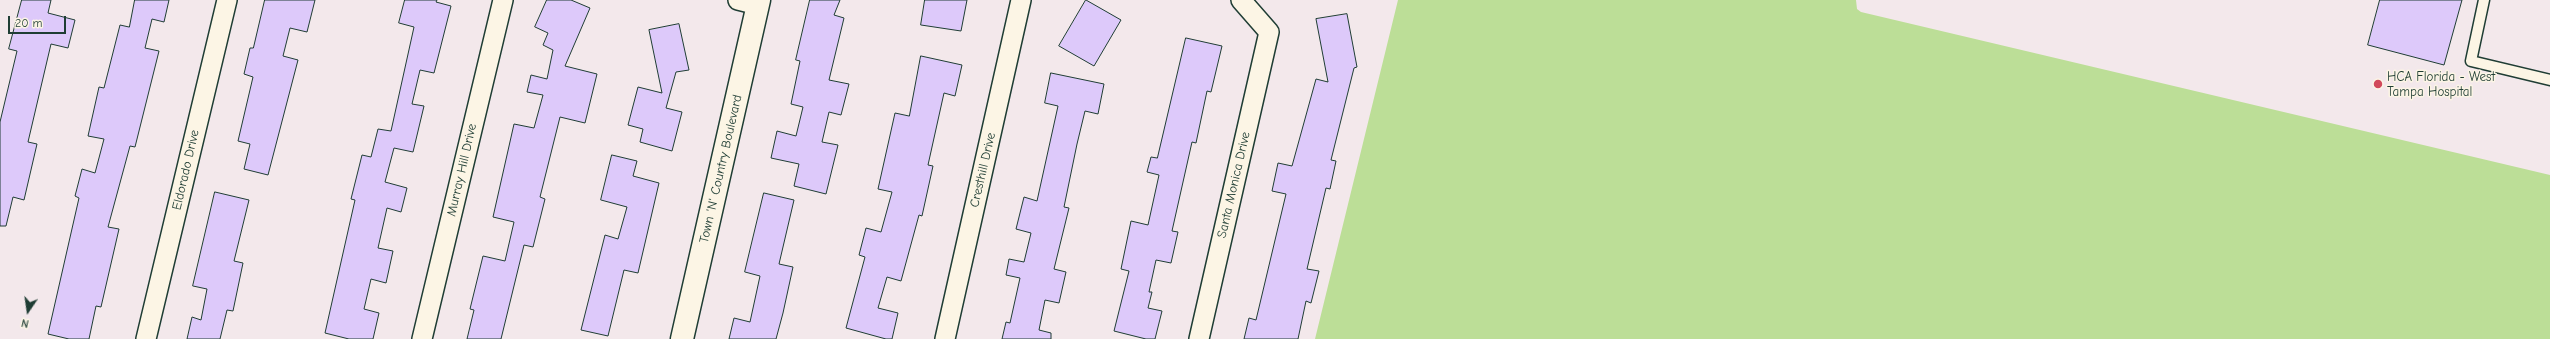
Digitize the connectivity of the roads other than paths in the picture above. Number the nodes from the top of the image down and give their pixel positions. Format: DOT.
graph roads {
  1 [pos="227,0"];
  2 [pos="503,0"];
  3 [pos="1021,0"];
  4 [pos="1241,0"];
  5 [pos="2484,0"];
  6 [pos="752,2"];
  7 [pos="2550,80"];
  8 [pos="146,339"];
  9 [pos="422,339"];
  10 [pos="682,339"];
  11 [pos="944,339"];
  12 [pos="1199,339"];
  1 -- 8 [label="street, Eldorado Drive"];
  2 -- 9 [label="street, Murray Hill Drive"];
  3 -- 11 [label="street, Cresthill Drive"];
  4 -- 12 [label="street, Santa Monica Drive"];
  5 -- 7 [label="lane"];
  6 -- 10 [label="street, Town 'N' Country Boulevard"];
}
